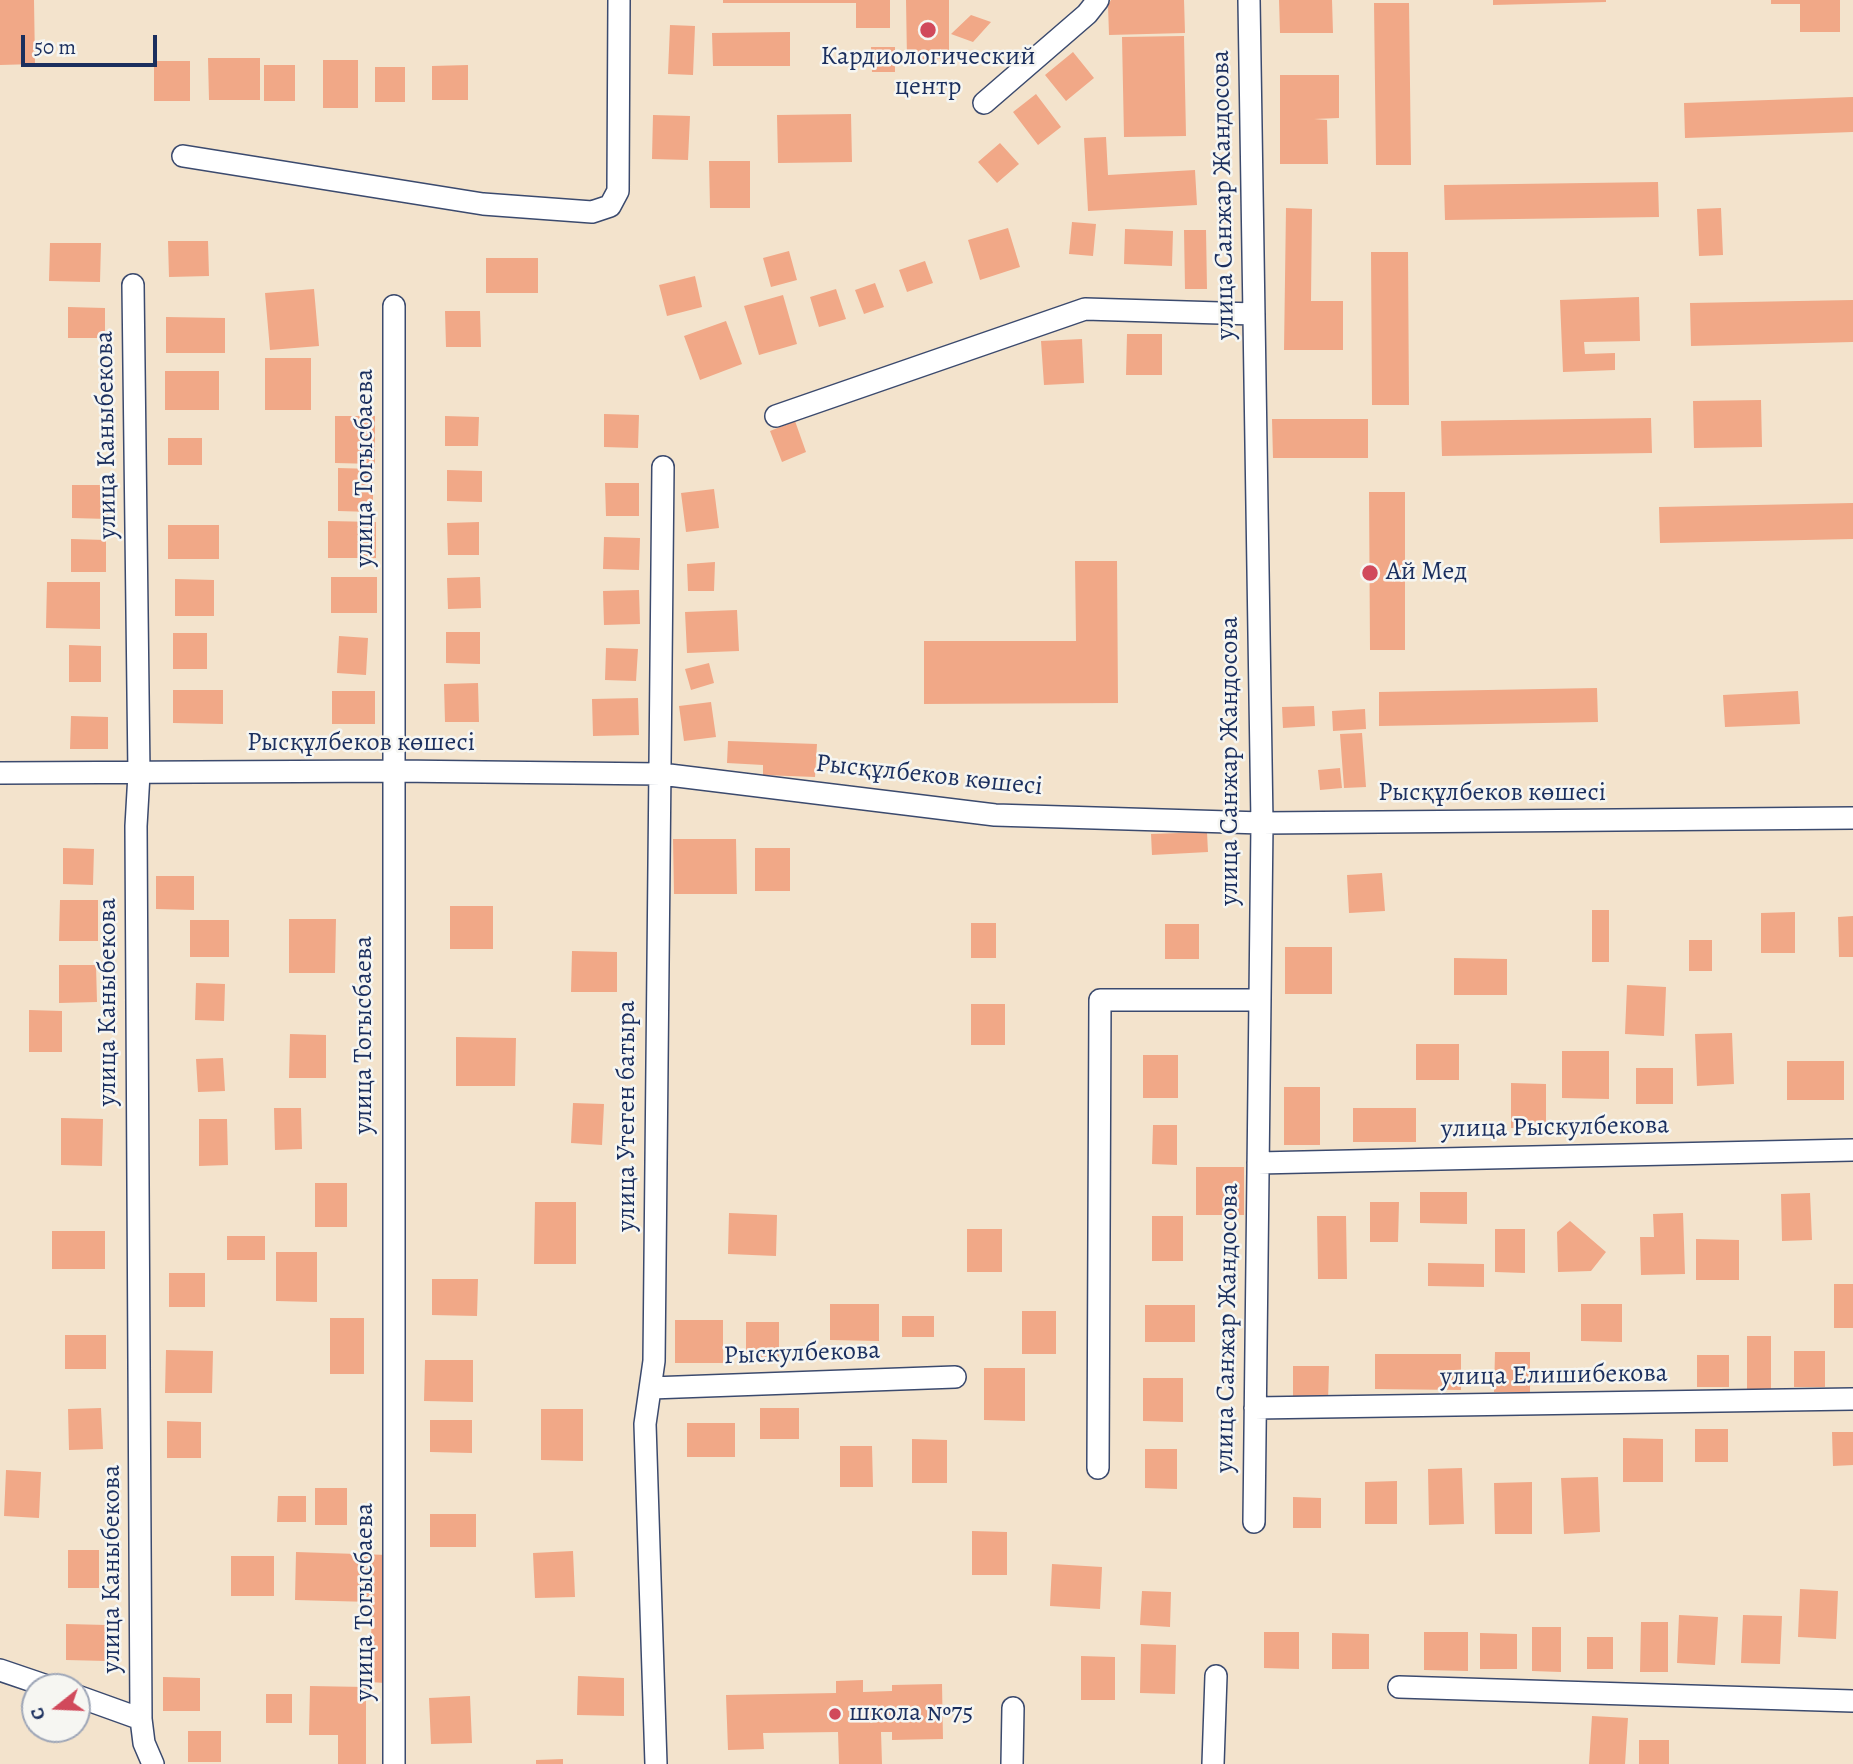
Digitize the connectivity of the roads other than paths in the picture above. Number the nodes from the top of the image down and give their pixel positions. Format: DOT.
graph roads {
  1 [pos="619,0"];
  2 [pos="1098,0"];
  3 [pos="1249,0"];
  4 [pos="984,103"];
  5 [pos="183,156"];
  6 [pos="133,285"];
  7 [pos="394,306"];
  8 [pos="1254,314"];
  9 [pos="776,416"];
  10 [pos="663,467"];
  11 [pos="395,771"];
  12 [pos="0,773"];
  13 [pos="139,774"];
  14 [pos="661,774"];
  15 [pos="1853,818"];
  16 [pos="1262,823"];
  17 [pos="1260,1000"];
  18 [pos="1853,1150"];
  19 [pos="1258,1163"];
  20 [pos="955,1377"];
  21 [pos="650,1388"];
  22 [pos="1853,1399"];
  23 [pos="1255,1408"];
  24 [pos="1098,1468"];
  25 [pos="1254,1522"];
  26 [pos="0,1670"];
  27 [pos="1216,1676"];
  28 [pos="21,1677"];
  29 [pos="1399,1687"];
  30 [pos="91,1701"];
  31 [pos="1853,1701"];
  32 [pos="1013,1708"];
  33 [pos="141,1719"];
  34 [pos="153,1764"];
  35 [pos="394,1764"];
  36 [pos="656,1764"];
  37 [pos="1012,1764"];
  38 [pos="1213,1764"];
  1 -- 5 [label="street"];
  2 -- 4 [label="street"];
  3 -- 8 [label="street, улица Санжар Жандосова"];
  6 -- 13 [label="street, улица Каныбекова"];
  7 -- 11 [label="street, улица Тогысбаева"];
  8 -- 9 [label="street"];
  8 -- 16 [label="street, улица Санжар Жандосова"];
  10 -- 14 [label="street, улица Утеген батыра"];
  11 -- 13 [label="street, Рысқұлбеков көшесі"];
  11 -- 14 [label="street, Рысқұлбеков көшесі"];
  11 -- 35 [label="street, улица Тогысбаева"];
  12 -- 13 [label="street, Рысқұлбеков көшесі"];
  13 -- 33 [label="street, улица Каныбекова"];
  14 -- 16 [label="street, Рысқұлбеков көшесі"];
  14 -- 21 [label="street, улица Утеген батыра"];
  15 -- 16 [label="street, Рысқұлбеков көшесі"];
  16 -- 17 [label="street, улица Санжар Жандосова"];
  17 -- 19 [label="street, улица Санжар Жандосова"];
  17 -- 24 [label="street"];
  18 -- 19 [label="street, улица Рыскулбекова"];
  19 -- 23 [label="street, улица Санжар Жандосова"];
  20 -- 21 [label="street, Рыскулбекова"];
  21 -- 36 [label="street, улица Утеген батыра"];
  22 -- 23 [label="street, улица Елишибекова"];
  23 -- 25 [label="street, улица Санжар Жандосова"];
  26 -- 28 [label="street"];
  27 -- 38 [label="street"];
  29 -- 31 [label="street"];
  30 -- 33 [label="street"];
  32 -- 37 [label="street"];
  33 -- 34 [label="street, улица Каныбекова"];
}
